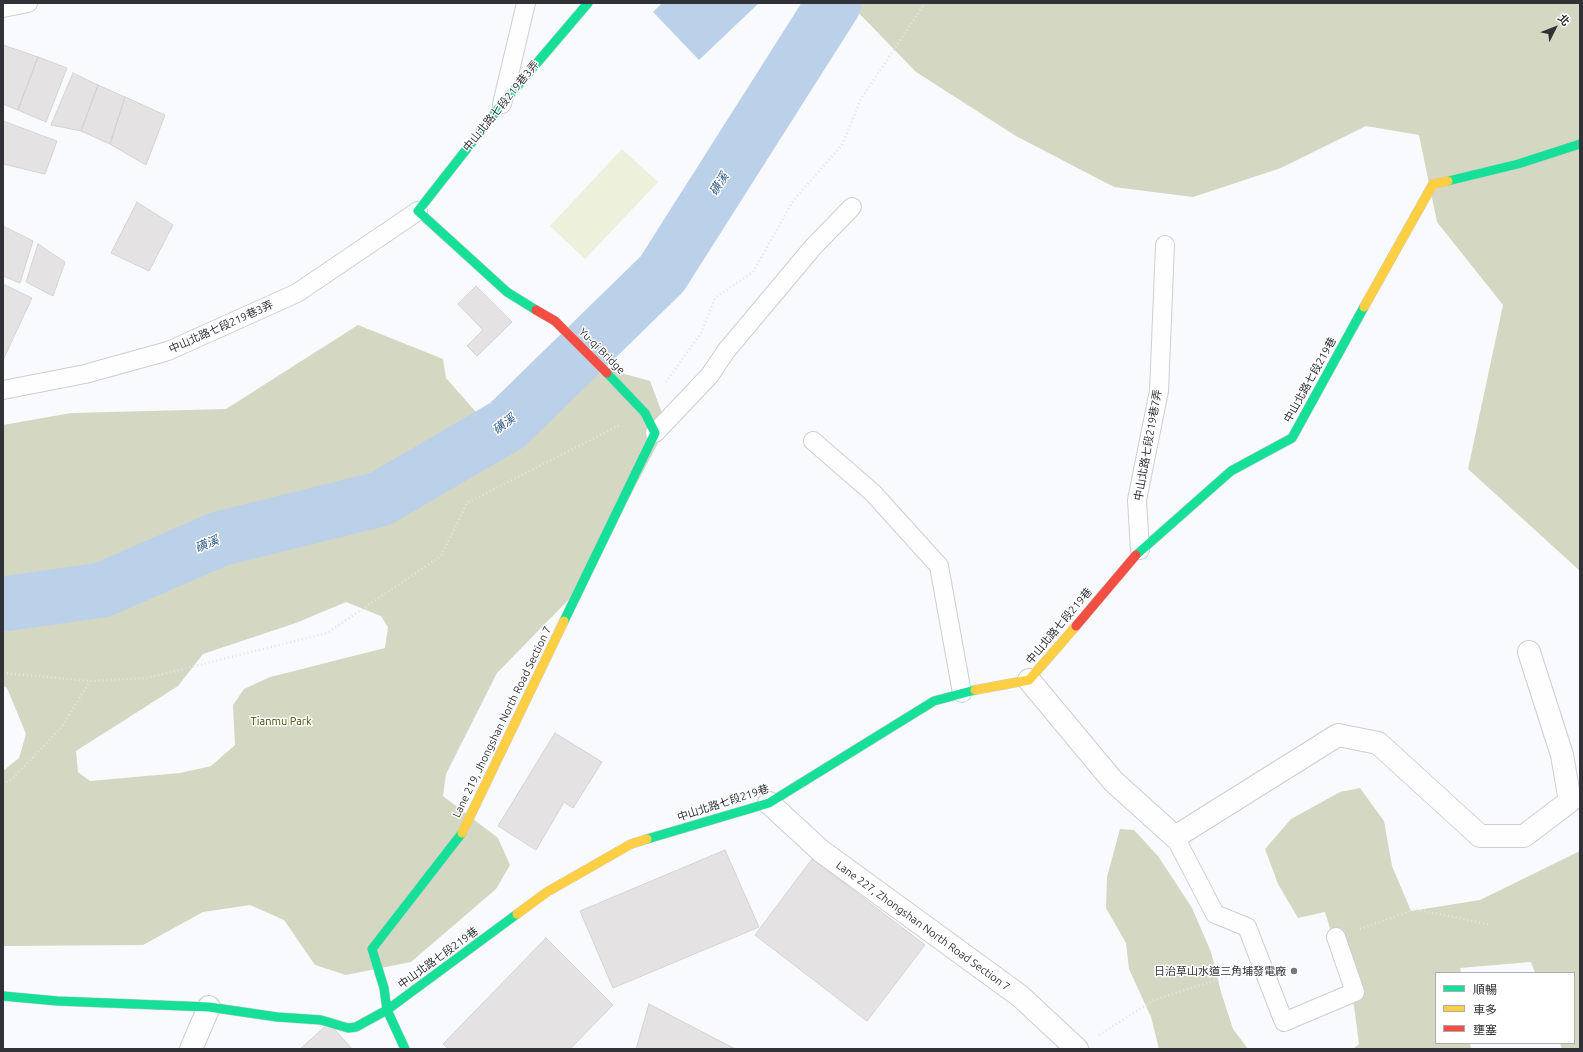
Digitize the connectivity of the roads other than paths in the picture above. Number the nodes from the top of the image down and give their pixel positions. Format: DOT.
graph roads {
  1 [pos="28,3"];
  2 [pos="526,3"];
  3 [pos="588,3"];
  4 [pos="3,8"];
  5 [pos="502,104"];
  6 [pos="1580,144"];
  7 [pos="852,206"];
  8 [pos="418,211"];
  9 [pos="1165,244"];
  10 [pos="3,390"];
  11 [pos="655,433"];
  12 [pos="813,441"];
  13 [pos="1140,550"];
  14 [pos="1529,652"];
  15 [pos="1030,680"];
  16 [pos="962,693"];
  17 [pos="769,803"];
  18 [pos="1175,836"];
  19 [pos="1336,937"];
  20 [pos="3,996"];
  21 [pos="209,1006"];
  22 [pos="387,1010"];
  23 [pos="191,1049"];
  24 [pos="404,1049"];
  25 [pos="1077,1049"];
  1 -- 4 [label="lane"];
  2 -- 5 [label="lane"];
  3 -- 5 [label="street, 中山北路七段219巷3弄"];
  5 -- 8 [label="street, 中山北路七段219巷3弄"];
  6 -- 13 [label="street, 中山北路七段219巷"];
  7 -- 11 [label="lane"];
  8 -- 10 [label="lane, 中山北路七段219巷3弄"];
  8 -- 11 [label="street, Yu-qi Bridge"];
  9 -- 13 [label="lane, 中山北路七段219巷7弄"];
  11 -- 22 [label="street, Lane 219, Jhongshan North Road Section 7"];
  12 -- 16 [label="lane"];
  13 -- 15 [label="street, 中山北路七段219巷"];
  14 -- 18 [label="street"];
  15 -- 16 [label="street, 中山北路七段219巷"];
  15 -- 18 [label="street"];
  16 -- 17 [label="street, 中山北路七段219巷"];
  17 -- 22 [label="street, 中山北路七段219巷"];
  17 -- 25 [label="street, Lane 227, Zhongshan North Road Section 7"];
  18 -- 19 [label="lane"];
  20 -- 21 [label="street, 中山北路七段219巷"];
  21 -- 22 [label="street, 中山北路七段219巷"];
  21 -- 23 [label="street"];
  22 -- 24 [label="street, Lane 219, Jhongshan North Road Section 7"];
}
